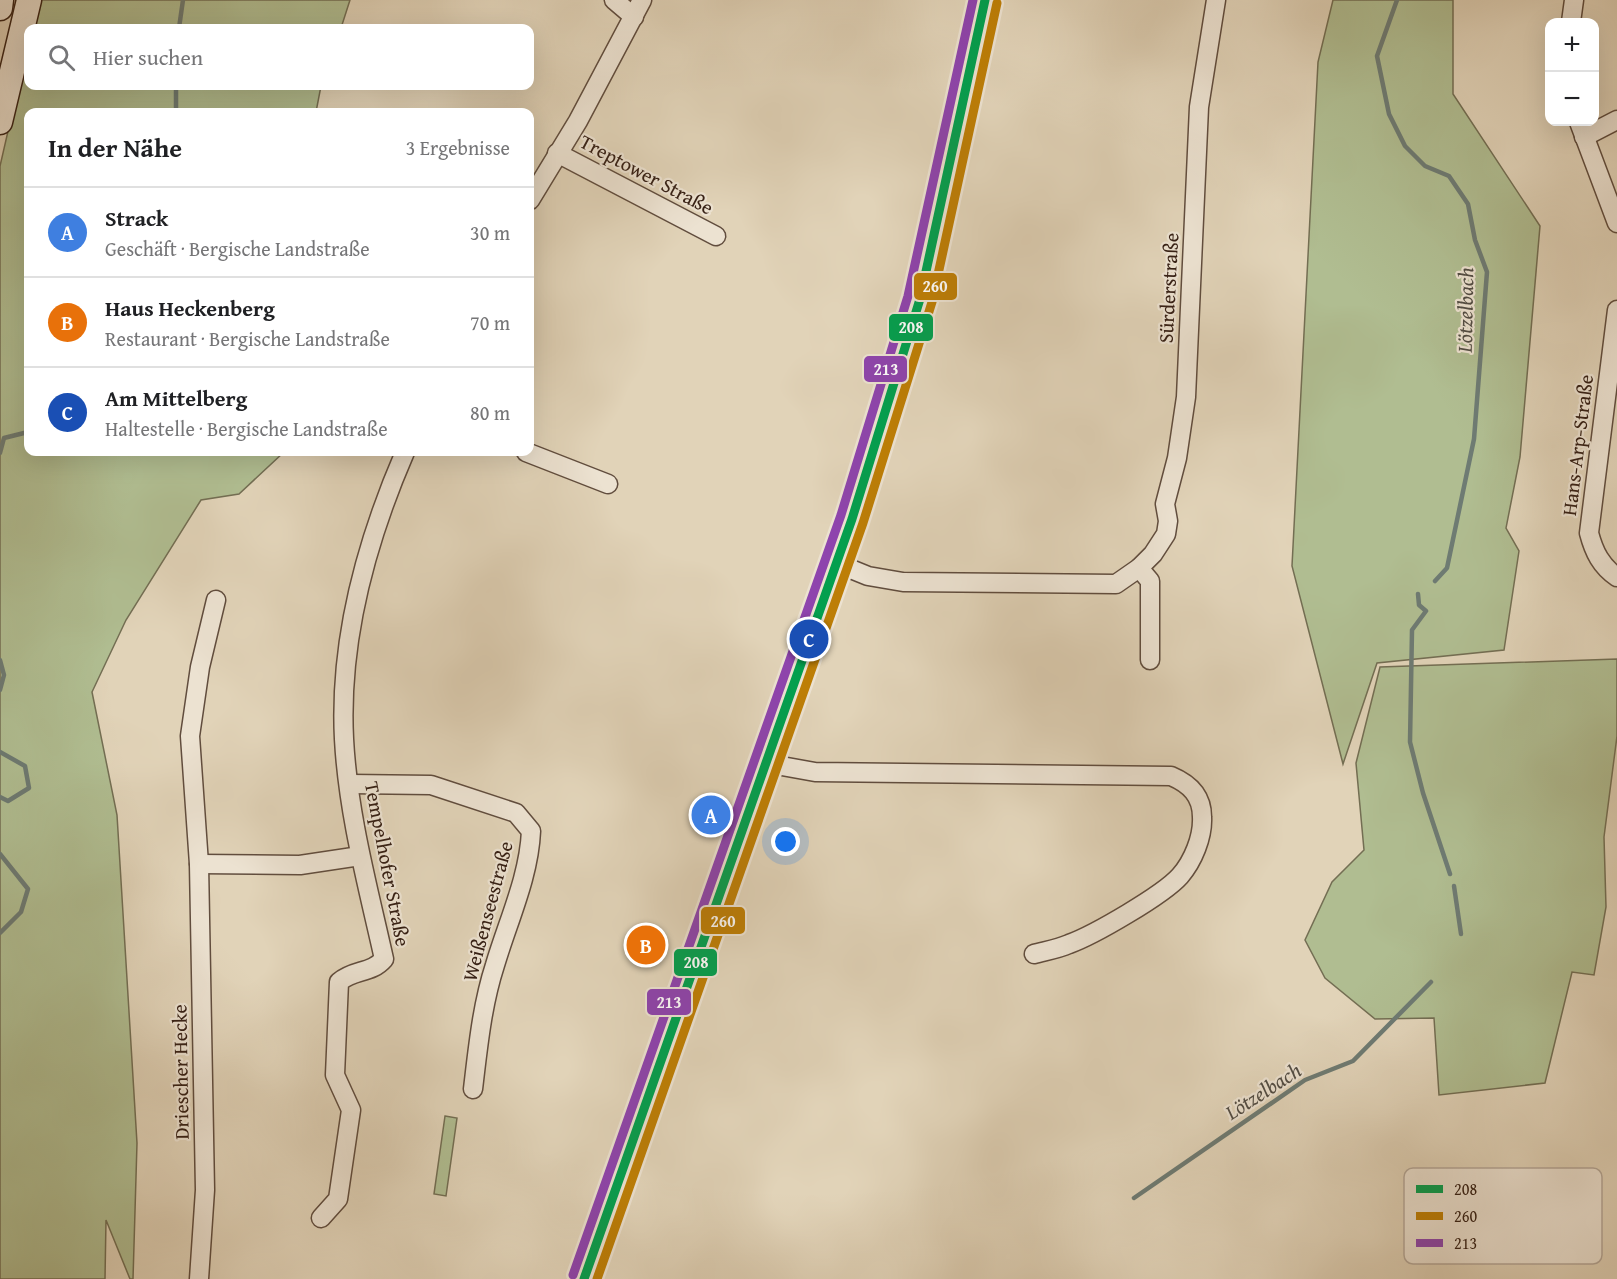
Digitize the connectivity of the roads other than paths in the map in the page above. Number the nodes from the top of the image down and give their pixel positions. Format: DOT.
graph roads {
  1 [pos="1,0"];
  2 [pos="29,0"];
  3 [pos="614,0"];
  4 [pos="985,0"];
  5 [pos="1216,0"];
  6 [pos="1574,0"];
  7 [pos="0,8"];
  8 [pos="638,8"];
  9 [pos="1572,18"];
  10 [pos="1617,120"];
  11 [pos="0,122"];
  12 [pos="1582,129"];
  13 [pos="557,153"];
  14 [pos="534,193"];
  15 [pos="1617,223"];
  16 [pos="716,236"];
  17 [pos="1617,310"];
  18 [pos="1610,415"];
  19 [pos="534,455"];
  20 [pos="403,456"];
  21 [pos="608,484"];
  22 [pos="836,563"];
  23 [pos="1139,568"];
  24 [pos="1617,577"];
  25 [pos="216,600"];
  26 [pos="1150,660"];
  27 [pos="765,763"];
  28 [pos="350,784"];
  29 [pos="360,856"];
  30 [pos="199,864"];
  31 [pos="1034,954"];
  32 [pos="473,1089"];
  33 [pos="321,1218"];
  34 [pos="199,1279"];
  35 [pos="584,1279"];
  1 -- 7 [label="main road"];
  2 -- 11 [label="main road"];
  3 -- 8 [label="street"];
  4 -- 22 [label="main road"];
  5 -- 23 [label="street, Sürderstraße"];
  6 -- 9 [label="street"];
  8 -- 13 [label="street"];
  10 -- 12 [label="street"];
  12 -- 15 [label="street"];
  13 -- 14 [label="street"];
  13 -- 16 [label="street, Treptower Straße"];
  17 -- 18 [label="street, Hans-Arp-Straße"];
  18 -- 24 [label="street, Hans-Arp-Straße"];
  19 -- 21 [label="street"];
  20 -- 28 [label="street, Tempelhofer Straße"];
  22 -- 23 [label="street, Sürderstraße"];
  22 -- 27 [label="main road"];
  23 -- 26 [label="street"];
  25 -- 30 [label="street, Driescher Hecke"];
  27 -- 31 [label="street"];
  27 -- 35 [label="main road"];
  28 -- 29 [label="street, Tempelhofer Straße"];
  28 -- 32 [label="street, Weißenseestraße"];
  29 -- 30 [label="street"];
  29 -- 33 [label="street, Tempelhofer Straße"];
  30 -- 34 [label="street, Driescher Hecke"];
}
